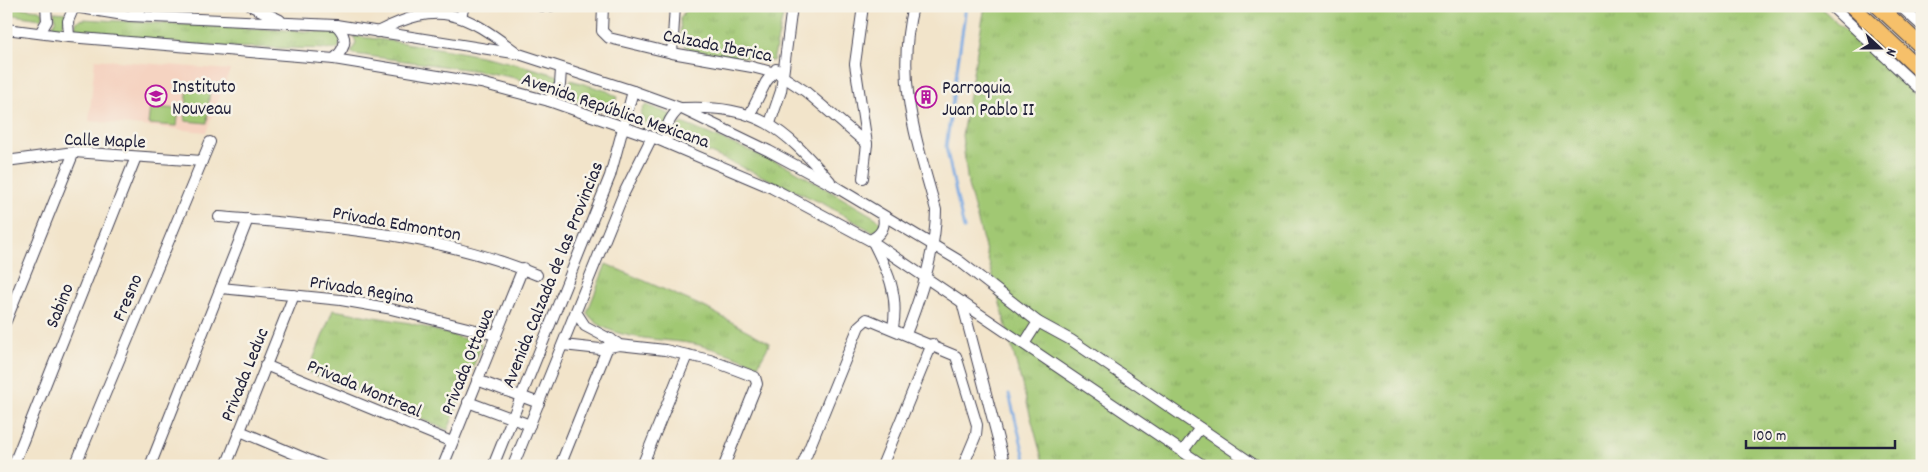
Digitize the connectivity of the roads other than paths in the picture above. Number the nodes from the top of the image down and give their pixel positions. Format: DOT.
graph roads {
  1 [pos="46,6"];
  2 [pos="144,6"];
  3 [pos="251,6"];
  4 [pos="464,6"];
  5 [pos="542,6"];
  6 [pos="551,6"];
  7 [pos="602,6"];
  8 [pos="792,6"];
  9 [pos="863,6"];
  10 [pos="912,6"];
  11 [pos="1831,6"];
  12 [pos="1852,6"];
  13 [pos="1878,6"];
  14 [pos="1900,6"];
  15 [pos="71,7"];
  16 [pos="676,7"];
  17 [pos="441,9"];
  18 [pos="130,16"];
  19 [pos="461,17"];
  20 [pos="283,22"];
  21 [pos="336,25"];
  22 [pos="1922,26"];
  23 [pos="6,29"];
  24 [pos="377,32"];
  25 [pos="40,33"];
  26 [pos="69,37"];
  27 [pos="1922,47"];
  28 [pos="672,53"];
  29 [pos="519,54"];
  30 [pos="334,59"];
  31 [pos="783,64"];
  32 [pos="561,69"];
  33 [pos="772,72"];
  34 [pos="1922,72"];
  35 [pos="784,77"];
  36 [pos="1922,91"];
  37 [pos="633,92"];
  38 [pos="549,100"];
  39 [pos="680,108"];
  40 [pos="750,114"];
  41 [pos="770,124"];
  42 [pos="624,126"];
  43 [pos="652,137"];
  44 [pos="210,142"];
  45 [pos="667,143"];
  46 [pos="867,144"];
  47 [pos="74,152"];
  48 [pos="136,157"];
  49 [pos="6,161"];
  50 [pos="202,161"];
  51 [pos="863,178"];
  52 [pos="836,187"];
  53 [pos="883,216"];
  54 [pos="219,217"];
  55 [pos="248,220"];
  56 [pos="871,241"];
  57 [pos="932,245"];
  58 [pos="522,268"];
  59 [pos="538,275"];
  60 [pos="924,276"];
  61 [pos="221,288"];
  62 [pos="294,295"];
  63 [pos="962,302"];
  64 [pos="576,312"];
  65 [pos="6,321"];
  66 [pos="1038,322"];
  67 [pos="892,328"];
  68 [pos="906,334"];
  69 [pos="496,336"];
  70 [pos="562,344"];
  71 [pos="613,344"];
  72 [pos="932,344"];
  73 [pos="1024,344"];
  74 [pos="687,354"];
  75 [pos="265,365"];
  76 [pos="478,380"];
  77 [pos="521,396"];
  78 [pos="468,402"];
  79 [pos="539,403"];
  80 [pos="512,418"];
  81 [pos="530,425"];
  82 [pos="1200,428"];
  83 [pos="240,431"];
  84 [pos="452,442"];
  85 [pos="1183,451"];
  86 [pos="13,466"];
  87 [pos="75,466"];
  88 [pos="150,466"];
  89 [pos="226,466"];
  90 [pos="323,466"];
  91 [pos="443,466"];
  92 [pos="493,466"];
  93 [pos="513,466"];
  94 [pos="560,466"];
  95 [pos="642,466"];
  96 [pos="724,466"];
  97 [pos="802,466"];
  98 [pos="882,466"];
  99 [pos="963,466"];
  100 [pos="1005,466"];
  101 [pos="1204,466"];
  102 [pos="1256,466"];
  1 -- 25 [label="street"];
  2 -- 18 [label="street"];
  3 -- 20 [label="street, Avenida República Mexicana"];
  4 -- 19 [label="street"];
  5 -- 6 [label="street"];
  7 -- 28 [label="street, Calzada Iberica"];
  8 -- 31 [label="street"];
  9 -- 46 [label="street"];
  10 -- 57 [label="street"];
  11 -- 36 [label="street"];
  12 -- 34 [label="highway"];
  13 -- 27 [label="highway"];
  14 -- 22 [label="street"];
  15 -- 18 [label="street, Avenida República Mexicana"];
  15 -- 26 [label="street"];
  16 -- 28 [label="street"];
  17 -- 19 [label="street, Avenida República Mexicana"];
  17 -- 24 [label="street, Avenida República Mexicana"];
  18 -- 20 [label="street, Avenida República Mexicana"];
  19 -- 29 [label="street, Avenida República Mexicana"];
  20 -- 21 [label="street, Avenida República Mexicana"];
  21 -- 24 [label="street, Avenida República Mexicana"];
  21 -- 30 [label="street"];
  23 -- 25 [label="street, Avenida República Mexicana"];
  24 -- 29 [label="street, Avenida República Mexicana"];
  25 -- 26 [label="street, Avenida República Mexicana"];
  26 -- 30 [label="street, Avenida República Mexicana"];
  28 -- 33 [label="street, Calzada Iberica"];
  29 -- 32 [label="street, Avenida República Mexicana"];
  30 -- 38 [label="street, Avenida República Mexicana"];
  31 -- 33 [label="street"];
  31 -- 35 [label="street"];
  32 -- 37 [label="street, Avenida República Mexicana"];
  32 -- 38 [label="street"];
  33 -- 35 [label="street, Calzada Iberica"];
  33 -- 40 [label="street"];
  35 -- 41 [label="street"];
  35 -- 46 [label="street, Calzada Iberica"];
  37 -- 39 [label="street, Avenida República Mexicana"];
  37 -- 42 [label="street, Avenida Calzada de las Provincias"];
  38 -- 42 [label="street, Avenida República Mexicana"];
  39 -- 40 [label="street, Avenida República Mexicana"];
  39 -- 45 [label="street"];
  39 -- 52 [label="street, Avenida República Mexicana"];
  40 -- 41 [label="street, Avenida República Mexicana"];
  41 -- 52 [label="street, Avenida República Mexicana"];
  42 -- 43 [label="street, Avenida República Mexicana"];
  42 -- 77 [label="street, Avenida Calzada de las Provincias"];
  43 -- 45 [label="street, Avenida República Mexicana"];
  43 -- 64 [label="street, Avenida Calzada de las Provincias"];
  44 -- 50 [label="street, Fresno"];
  45 -- 56 [label="street, Avenida República Mexicana"];
  46 -- 51 [label="street"];
  47 -- 48 [label="street, Calle Maple"];
  47 -- 49 [label="street, Calle Maple"];
  47 -- 65 [label="street"];
  48 -- 50 [label="street, Calle Maple"];
  48 -- 86 [label="street, Sabino"];
  50 -- 87 [label="street, Fresno"];
  52 -- 53 [label="street, Avenida República Mexicana"];
  53 -- 56 [label="street"];
  53 -- 57 [label="street, Avenida República Mexicana"];
  54 -- 55 [label="street, Privada Edmonton"];
  55 -- 58 [label="street, Privada Edmonton"];
  55 -- 61 [label="street"];
  56 -- 60 [label="street, Avenida República Mexicana"];
  56 -- 67 [label="street"];
  57 -- 60 [label="street"];
  57 -- 66 [label="street, Avenida República Mexicana"];
  58 -- 59 [label="street, Privada Edmonton"];
  58 -- 69 [label="street, Privada Ottawa"];
  60 -- 63 [label="street, Avenida República Mexicana"];
  60 -- 68 [label="street"];
  61 -- 62 [label="street, Privada Regina"];
  61 -- 88 [label="street"];
  62 -- 69 [label="street, Privada Regina"];
  62 -- 75 [label="street, Privada Leduc"];
  63 -- 73 [label="street, Avenida República Mexicana"];
  63 -- 100 [label="street"];
  64 -- 70 [label="street, Avenida Calzada de las Provincias"];
  64 -- 71 [label="street"];
  66 -- 73 [label="street"];
  66 -- 82 [label="street, Avenida República Mexicana"];
  67 -- 68 [label="street"];
  67 -- 97 [label="street"];
  68 -- 72 [label="street"];
  69 -- 76 [label="street, Privada Ottawa"];
  70 -- 71 [label="street"];
  70 -- 79 [label="street, Avenida Calzada de las Provincias"];
  71 -- 74 [label="street"];
  71 -- 94 [label="street"];
  72 -- 98 [label="street"];
  72 -- 99 [label="street"];
  73 -- 85 [label="street, Avenida República Mexicana"];
  74 -- 95 [label="street"];
  74 -- 96 [label="street"];
  75 -- 83 [label="street, Privada Leduc"];
  75 -- 84 [label="street, Privada Montreal"];
  76 -- 77 [label="street"];
  76 -- 78 [label="street, Privada Ottawa"];
  77 -- 79 [label="street"];
  77 -- 80 [label="street, Avenida Calzada de las Provincias"];
  78 -- 80 [label="street"];
  78 -- 84 [label="street, Privada Ottawa"];
  79 -- 81 [label="street, Avenida Calzada de las Provincias"];
  80 -- 81 [label="street"];
  80 -- 92 [label="street, Avenida Calzada de las Provincias"];
  81 -- 93 [label="street, Avenida Calzada de las Provincias"];
  82 -- 85 [label="street"];
  82 -- 102 [label="street, Avenida República Mexicana"];
  83 -- 89 [label="street, Privada Leduc"];
  83 -- 90 [label="street"];
  84 -- 91 [label="street, Privada Ottawa"];
  85 -- 101 [label="street, Avenida República Mexicana"];
}
